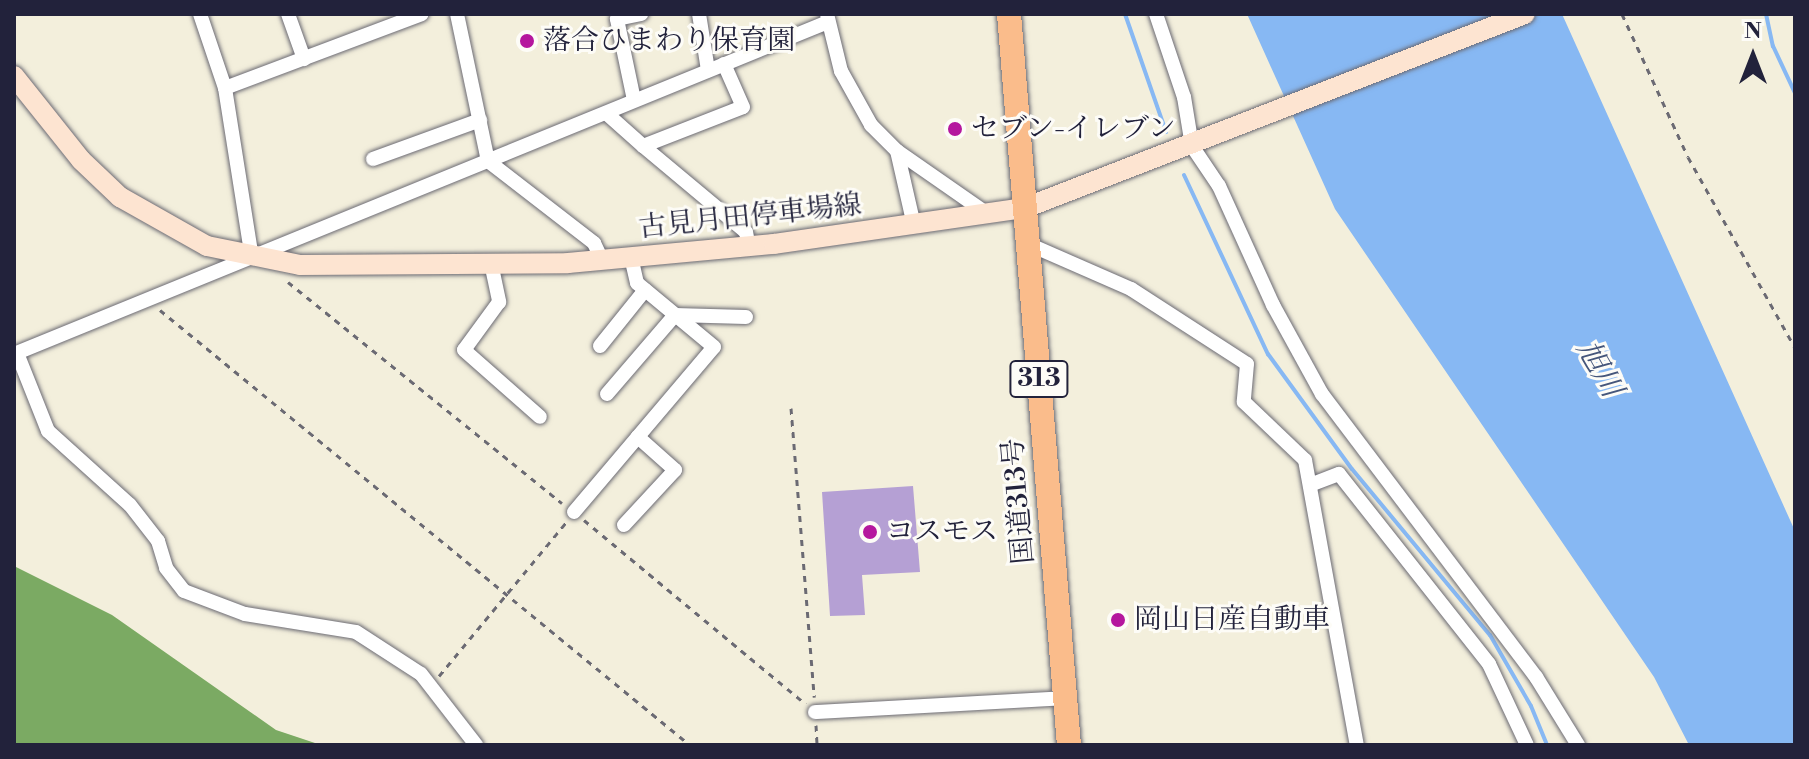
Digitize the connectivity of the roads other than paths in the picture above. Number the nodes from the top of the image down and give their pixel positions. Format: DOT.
graph roads {
  1 [pos="200,14"];
  2 [pos="288,14"];
  3 [pos="422,14"];
  4 [pos="457,14"];
  5 [pos="641,14"];
  6 [pos="699,14"];
  7 [pos="1009,14"];
  8 [pos="1156,14"];
  9 [pos="1525,14"];
  10 [pos="828,18"];
  11 [pos="304,59"];
  12 [pos="724,64"];
  13 [pos="708,70"];
  14 [pos="14,76"];
  15 [pos="225,88"];
  16 [pos="634,100"];
  17 [pos="606,113"];
  18 [pos="480,120"];
  19 [pos="643,146"];
  20 [pos="1192,146"];
  21 [pos="897,151"];
  22 [pos="373,159"];
  23 [pos="488,161"];
  24 [pos="1025,208"];
  25 [pos="989,215"];
  26 [pos="914,225"];
  27 [pos="1028,244"];
  28 [pos="749,247"];
  29 [pos="252,258"];
  30 [pos="631,258"];
  31 [pos="602,260"];
  32 [pos="491,263"];
  33 [pos="645,290"];
  34 [pos="675,315"];
  35 [pos="746,317"];
  36 [pos="600,346"];
  37 [pos="15,353"];
  38 [pos="607,394"];
  39 [pos="540,417"];
  40 [pos="638,437"];
  41 [pos="1310,485"];
  42 [pos="574,512"];
  43 [pos="624,525"];
  44 [pos="1065,698"];
  45 [pos="815,712"];
  46 [pos="476,745"];
  47 [pos="1069,745"];
  48 [pos="1357,745"];
  49 [pos="1527,745"];
  50 [pos="1578,745"];
  1 -- 15 [label="street"];
  2 -- 11 [label="street"];
  3 -- 11 [label="street"];
  4 -- 18 [label="street"];
  5 -- 16 [label="street"];
  6 -- 13 [label="street"];
  7 -- 24 [label="highway, 国道313号 / 313"];
  8 -- 20 [label="street"];
  9 -- 20 [label="main road, 古見月田停車場線"];
  10 -- 12 [label="street"];
  10 -- 21 [label="street"];
  11 -- 15 [label="street"];
  12 -- 13 [label="street"];
  12 -- 19 [label="street"];
  13 -- 16 [label="street"];
  14 -- 29 [label="main road, 古見月田停車場線"];
  15 -- 29 [label="street"];
  16 -- 17 [label="street"];
  17 -- 19 [label="street"];
  17 -- 23 [label="street"];
  18 -- 22 [label="street"];
  18 -- 23 [label="street"];
  19 -- 28 [label="street"];
  20 -- 24 [label="main road, 古見月田停車場線"];
  20 -- 50 [label="street"];
  21 -- 25 [label="street"];
  21 -- 26 [label="street"];
  23 -- 29 [label="street"];
  23 -- 31 [label="street"];
  24 -- 25 [label="main road, 古見月田停車場線"];
  24 -- 27 [label="highway, 国道313号 / 313"];
  25 -- 26 [label="main road, 古見月田停車場線"];
  26 -- 28 [label="main road, 古見月田停車場線"];
  27 -- 41 [label="street"];
  27 -- 44 [label="highway, 国道313号 / 313"];
  28 -- 30 [label="main road, 古見月田停車場線"];
  29 -- 32 [label="main road, 古見月田停車場線"];
  29 -- 37 [label="street"];
  30 -- 31 [label="main road, 古見月田停車場線"];
  30 -- 33 [label="street"];
  31 -- 32 [label="main road, 古見月田停車場線"];
  32 -- 39 [label="street"];
  33 -- 34 [label="street"];
  33 -- 36 [label="street"];
  34 -- 35 [label="street"];
  34 -- 38 [label="street"];
  34 -- 40 [label="street"];
  37 -- 46 [label="street"];
  40 -- 42 [label="street"];
  40 -- 43 [label="street"];
  41 -- 48 [label="street"];
  41 -- 49 [label="street"];
  44 -- 45 [label="street"];
  44 -- 47 [label="highway, 国道313号 / 313"];
}
